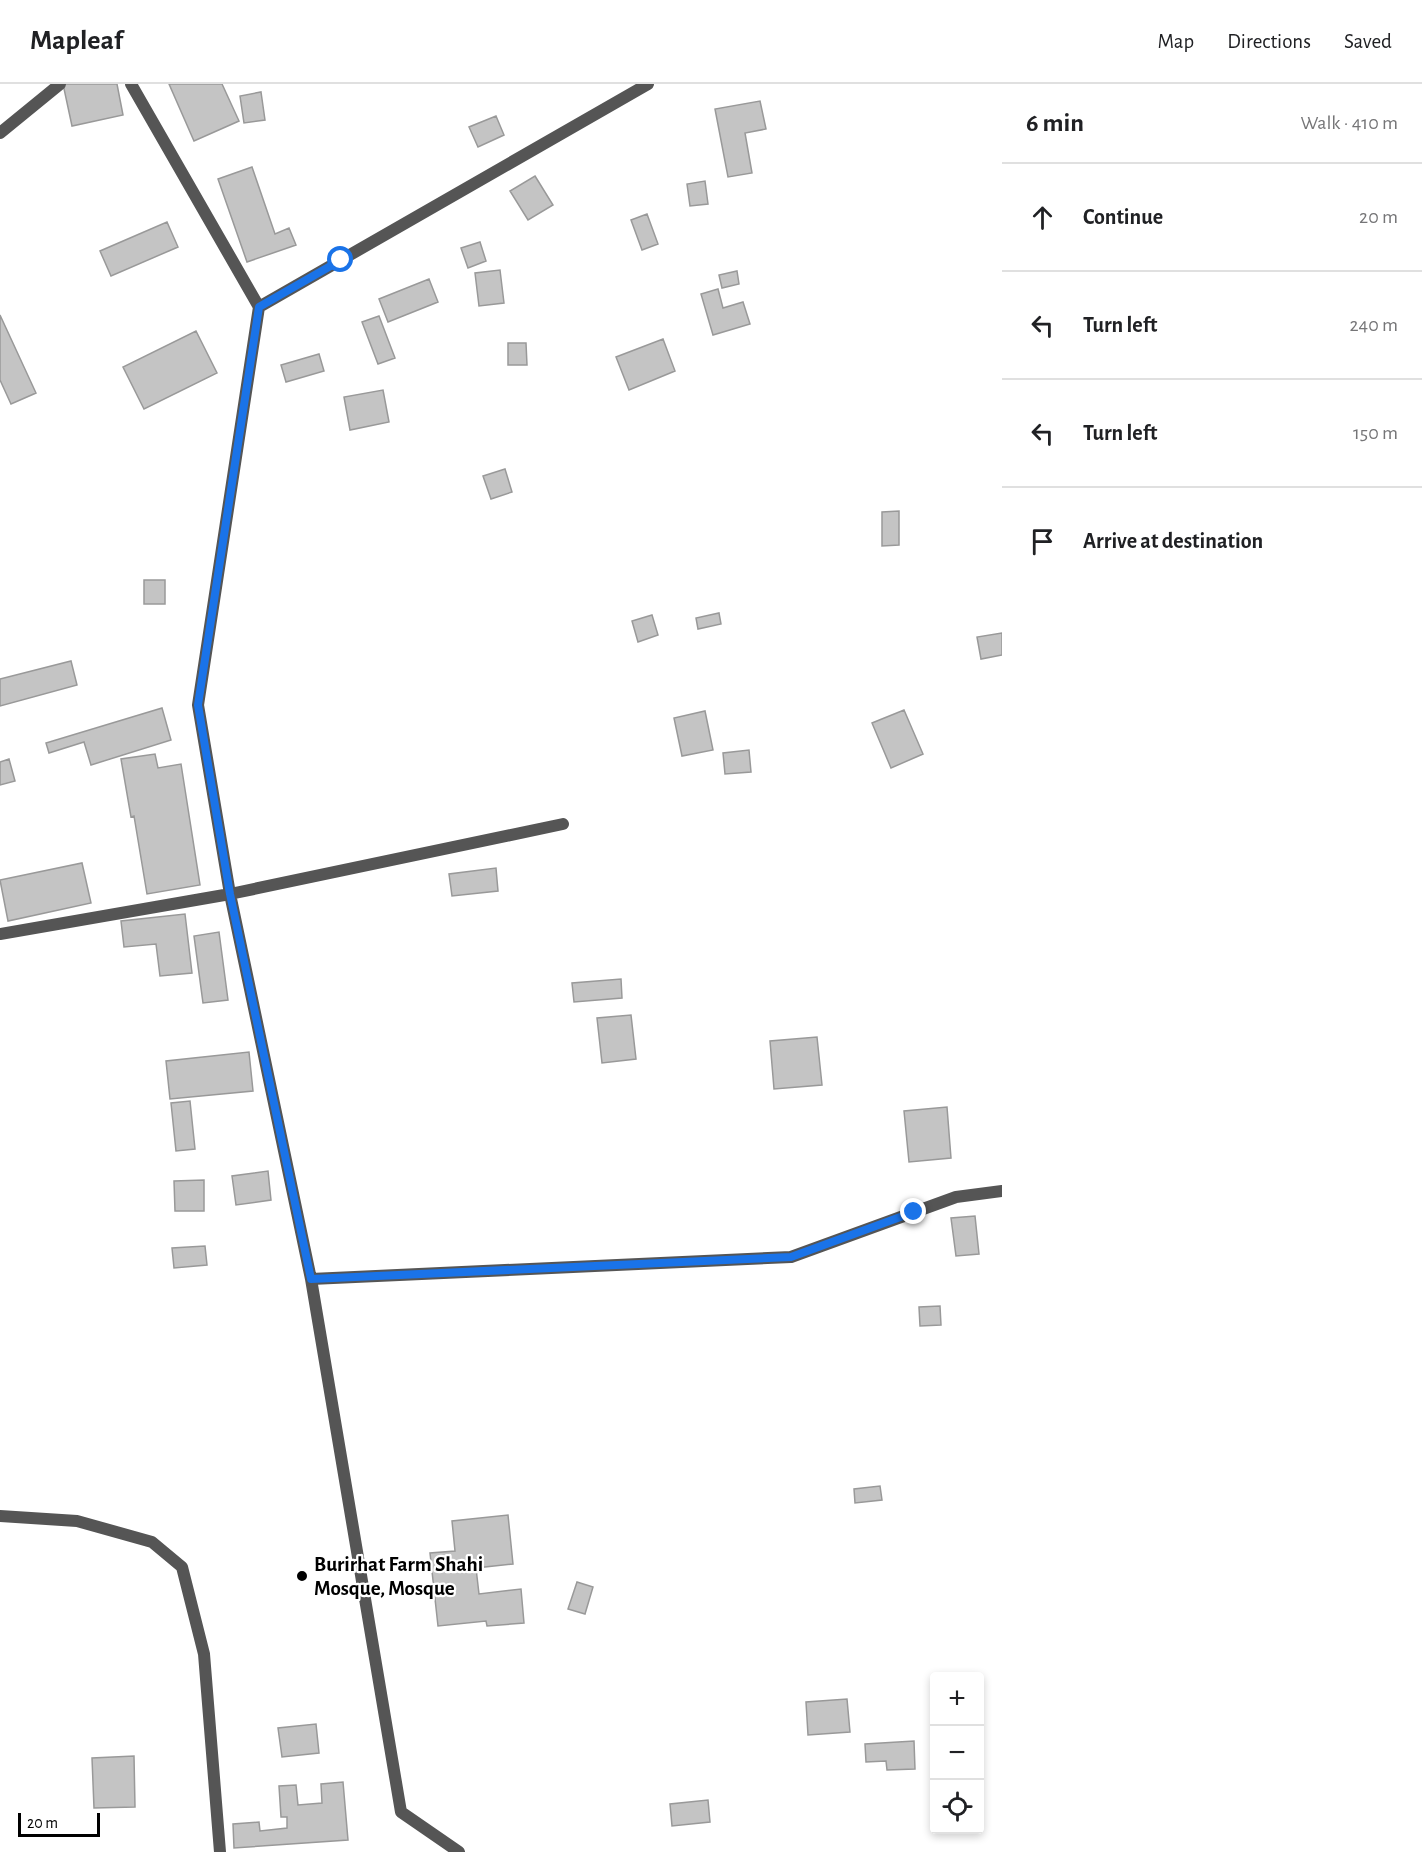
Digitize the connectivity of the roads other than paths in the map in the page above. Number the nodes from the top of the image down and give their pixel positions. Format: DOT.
graph roads {
  1 [pos="60,84"];
  2 [pos="131,84"];
  3 [pos="648,84"];
  4 [pos="0,133"];
  5 [pos="259,307"];
  6 [pos="563,824"];
  7 [pos="230,894"];
  8 [pos="0,934"];
  9 [pos="1002,1191"];
  10 [pos="311,1279"];
  11 [pos="0,1516"];
  12 [pos="220,1852"];
  13 [pos="459,1852"];
  1 -- 4 [label="street"];
  2 -- 5 [label="street"];
  3 -- 5 [label="street"];
  5 -- 7 [label="street"];
  6 -- 7 [label="street"];
  7 -- 8 [label="street"];
  7 -- 10 [label="street"];
  9 -- 10 [label="street"];
  10 -- 13 [label="street"];
  11 -- 12 [label="street"];
}
